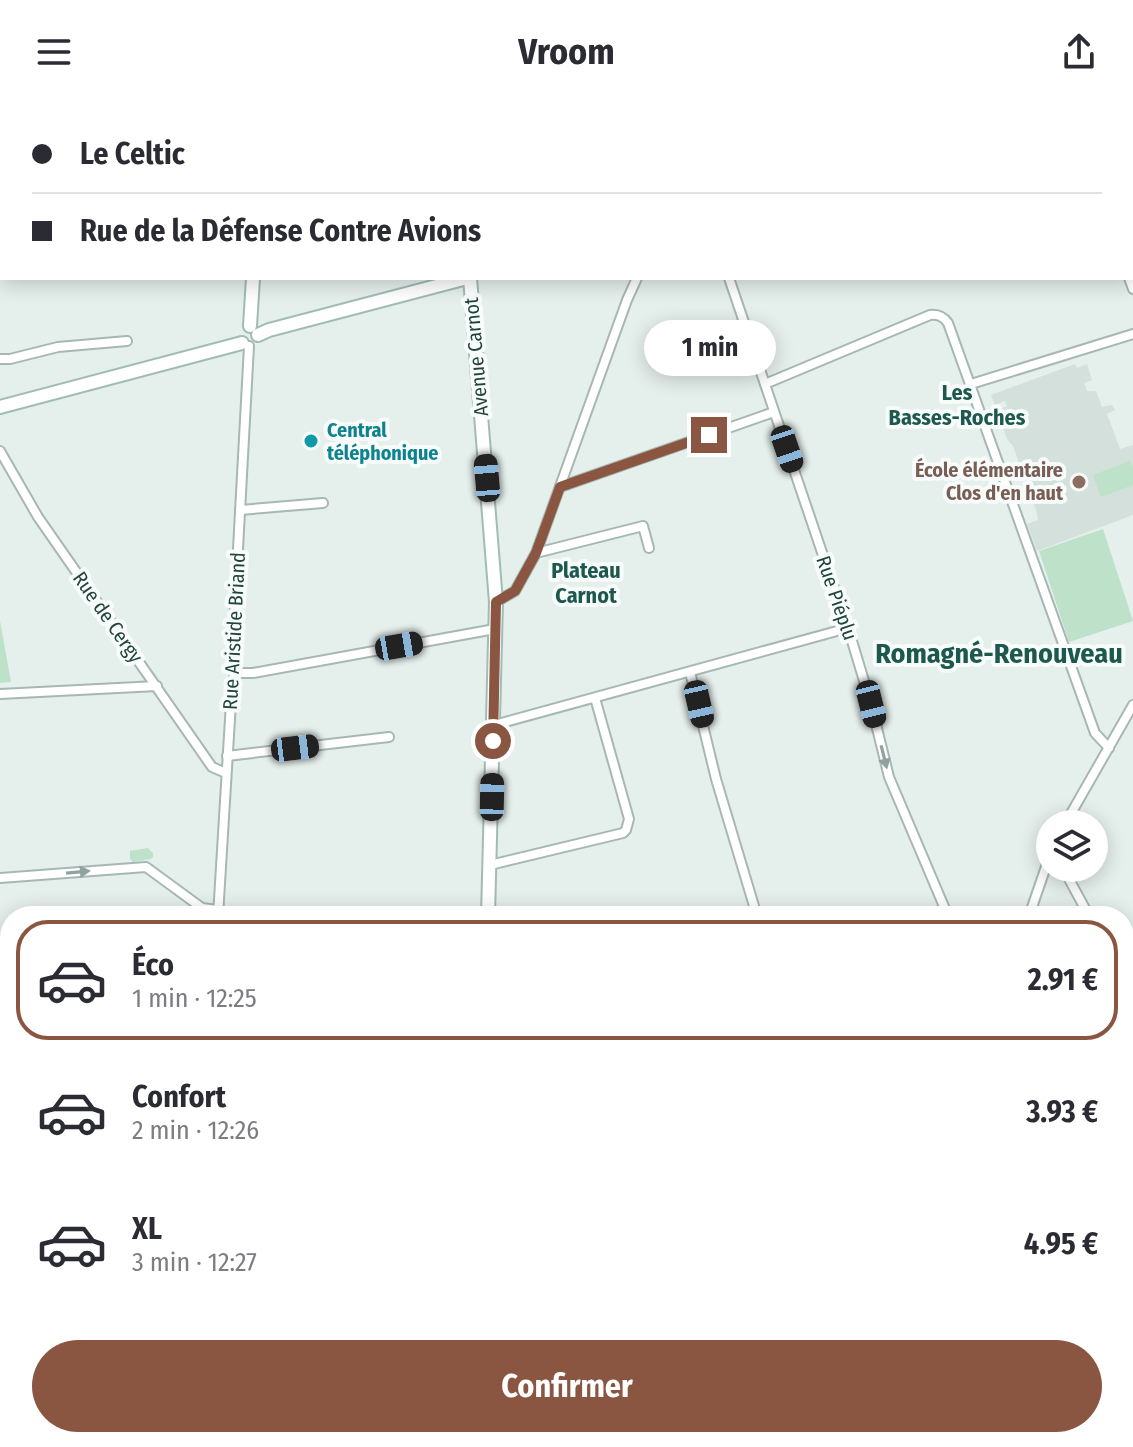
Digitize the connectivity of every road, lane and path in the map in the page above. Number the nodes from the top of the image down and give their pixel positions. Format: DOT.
graph roads {
  1 [pos="253,280"];
  2 [pos="460,280"];
  3 [pos="468,280"];
  4 [pos="636,280"];
  5 [pos="730,280"];
  6 [pos="254,330"];
  7 [pos="1133,334"];
  8 [pos="127,341"];
  9 [pos="246,344"];
  10 [pos="0,359"];
  11 [pos="765,384"];
  12 [pos="971,384"];
  13 [pos="0,407"];
  14 [pos="774,412"];
  15 [pos="0,451"];
  16 [pos="560,487"];
  17 [pos="323,503"];
  18 [pos="240,510"];
  19 [pos="649,548"];
  20 [pos="536,553"];
  21 [pos="496,602"];
  22 [pos="848,628"];
  23 [pos="495,629"];
  24 [pos="690,672"];
  25 [pos="235,673"];
  26 [pos="157,686"];
  27 [pos="0,694"];
  28 [pos="595,698"];
  29 [pos="1133,705"];
  30 [pos="1128,722"];
  31 [pos="494,725"];
  32 [pos="389,737"];
  33 [pos="1109,748"];
  34 [pos="227,756"];
  35 [pos="226,773"];
  36 [pos="1073,810"];
  37 [pos="490,865"];
  38 [pos="0,878"];
  39 [pos="1041,882"];
  40 [pos="1071,882"];
  41 [pos="199,906"];
  42 [pos="218,906"];
  43 [pos="488,906"];
  44 [pos="754,906"];
  45 [pos="944,906"];
  46 [pos="1032,906"];
  47 [pos="1084,906"];
  1 -- 6 [label="main road"];
  2 -- 6 [label="main road"];
  3 -- 21 [label="main road, Avenue Carnot"];
  4 -- 16 [label="street"];
  5 -- 11 [label="street, Rue Piéplu"];
  6 -- 9 [label="main road"];
  7 -- 12 [label="street"];
  8 -- 10 [label="street"];
  9 -- 13 [label="main road"];
  9 -- 18 [label="street, Rue Aristide Briand"];
  11 -- 12 [label="street"];
  11 -- 14 [label="street, Rue Piéplu"];
  12 -- 33 [label="street"];
  14 -- 16 [label="street"];
  14 -- 22 [label="street, Rue Piéplu"];
  15 -- 26 [label="street, Rue de Cergy"];
  16 -- 20 [label="street"];
  17 -- 18 [label="street"];
  18 -- 25 [label="street, Rue Aristide Briand"];
  19 -- 20 [label="street"];
  20 -- 21 [label="street"];
  21 -- 23 [label="main road, Avenue Carnot"];
  22 -- 24 [label="street"];
  22 -- 45 [label="street, Rue Piéplu, one-way"];
  23 -- 25 [label="street"];
  23 -- 31 [label="main road, Avenue Carnot"];
  24 -- 28 [label="street"];
  24 -- 44 [label="street"];
  25 -- 34 [label="street, Rue Aristide Briand"];
  26 -- 27 [label="street"];
  26 -- 35 [label="street, Rue de Cergy"];
  28 -- 31 [label="street"];
  28 -- 37 [label="street"];
  29 -- 30 [label="street"];
  30 -- 33 [label="street"];
  31 -- 37 [label="main road, Avenue Carnot"];
  32 -- 34 [label="street"];
  33 -- 36 [label="street"];
  34 -- 35 [label="street, Rue Aristide Briand"];
  35 -- 42 [label="street, Rue Aristide Briand"];
  37 -- 43 [label="main road, Avenue Carnot"];
  38 -- 41 [label="street, one-way"];
  39 -- 46 [label="street"];
  40 -- 47 [label="street"];
}
